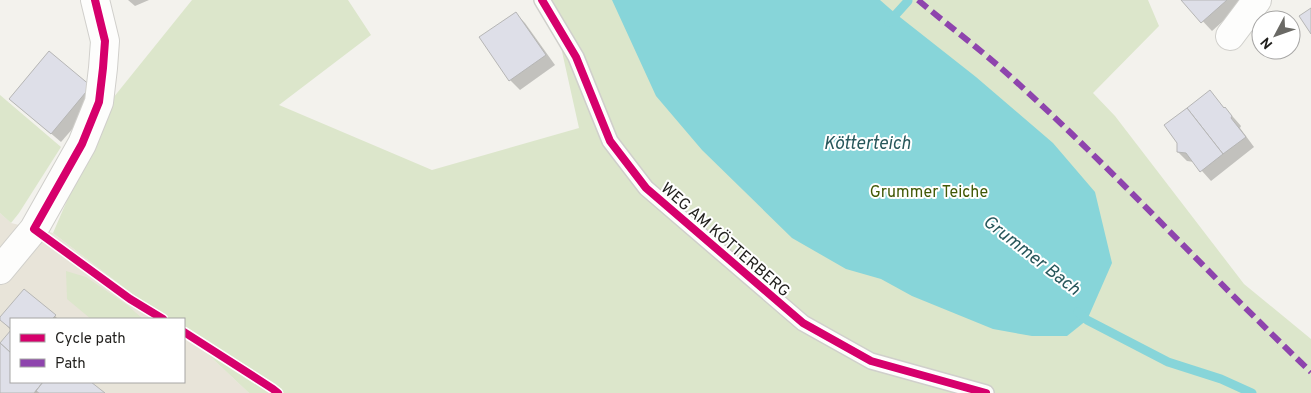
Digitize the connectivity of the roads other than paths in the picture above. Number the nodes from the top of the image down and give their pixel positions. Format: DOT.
graph roads {
  1 [pos="95,0"];
  2 [pos="542,0"];
  3 [pos="1257,0"];
  4 [pos="1230,36"];
  5 [pos="0,270"];
  6 [pos="986,393"];
  1 -- 5 [label="street"];
  2 -- 6 [label="lane, WEG AM KÖTTERBERG"];
  3 -- 4 [label="street"];
}
